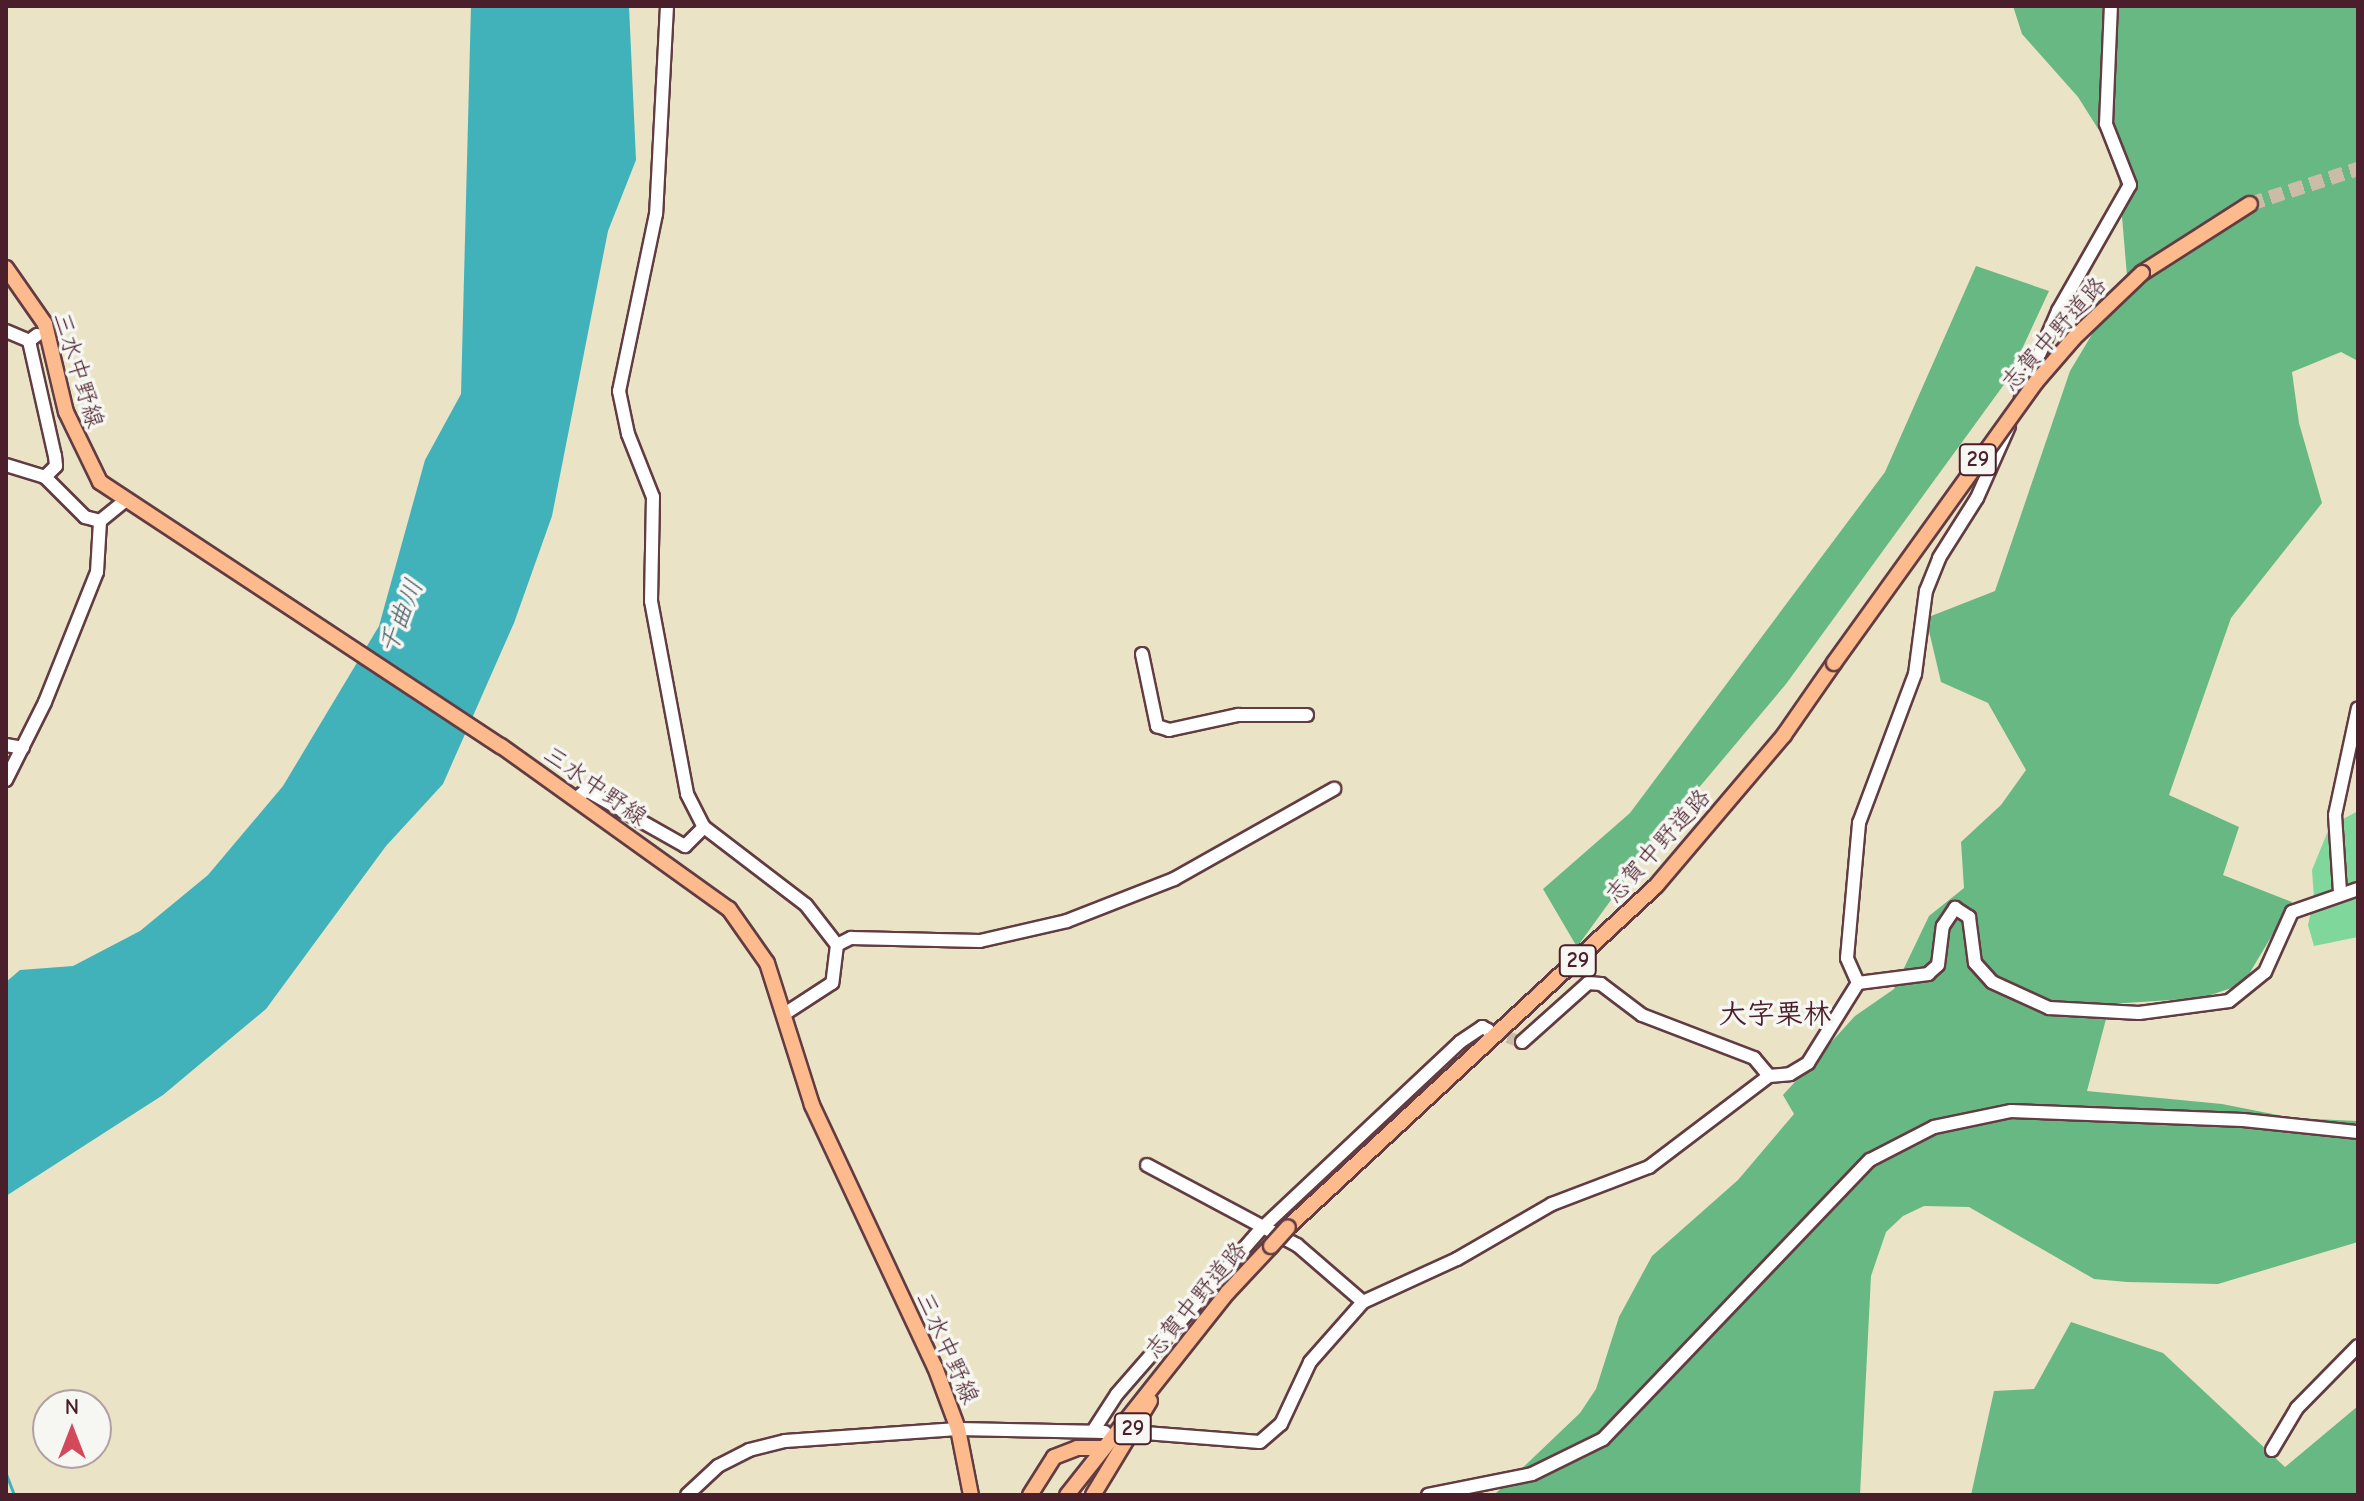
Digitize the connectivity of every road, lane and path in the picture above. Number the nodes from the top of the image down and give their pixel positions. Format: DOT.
graph roads {
  1 [pos="667,6"];
  2 [pos="2111,6"];
  3 [pos="2250,204"];
  4 [pos="6,268"];
  5 [pos="6,331"];
  6 [pos="6,465"];
  7 [pos="45,477"];
  8 [pos="125,501"];
  9 [pos="100,521"];
  10 [pos="1142,654"];
  11 [pos="2358,708"];
  12 [pos="1307,715"];
  13 [pos="6,745"];
  14 [pos="23,748"];
  15 [pos="6,780"];
  16 [pos="1334,789"];
  17 [pos="576,799"];
  18 [pos="704,827"];
  19 [pos="2358,889"];
  20 [pos="2340,892"];
  21 [pos="837,945"];
  22 [pos="1858,983"];
  23 [pos="786,1013"];
  24 [pos="1488,1030"];
  25 [pos="1522,1042"];
  26 [pos="1769,1076"];
  27 [pos="2358,1132"];
  28 [pos="1147,1165"];
  29 [pos="1261,1229"];
  30 [pos="1363,1302"];
  31 [pos="2358,1346"];
  32 [pos="1172,1362"];
  33 [pos="958,1429"];
  34 [pos="1145,1433"];
  35 [pos="1103,1448"];
  36 [pos="2272,1450"];
  37 [pos="687,1495"];
  38 [pos="971,1495"];
  39 [pos="1030,1495"];
  40 [pos="1067,1495"];
  41 [pos="1093,1495"];
  42 [pos="1428,1495"];
  1 -- 18 [label="street"];
  2 -- 22 [label="street"];
  3 -- 32 [label="main road, 志賀中野道路 / 29, bridge"];
  4 -- 8 [label="main road, 三水中野線"];
  5 -- 7 [label="street"];
  6 -- 7 [label="street"];
  7 -- 9 [label="street"];
  8 -- 9 [label="street"];
  8 -- 17 [label="main road, 三水中野線"];
  9 -- 14 [label="street"];
  10 -- 12 [label="street"];
  11 -- 20 [label="street"];
  13 -- 14 [label="street"];
  14 -- 15 [label="street"];
  16 -- 21 [label="street"];
  17 -- 18 [label="street"];
  17 -- 23 [label="main road, 三水中野線"];
  18 -- 21 [label="street"];
  19 -- 20 [label="street"];
  20 -- 22 [label="street"];
  21 -- 23 [label="street"];
  22 -- 26 [label="street"];
  23 -- 33 [label="main road, 三水中野線"];
  24 -- 29 [label="street"];
  25 -- 26 [label="street"];
  26 -- 30 [label="street"];
  27 -- 42 [label="street"];
  28 -- 29 [label="street"];
  29 -- 30 [label="street"];
  29 -- 33 [label="street"];
  30 -- 34 [label="street"];
  31 -- 36 [label="street"];
  32 -- 35 [label="main road, 志賀中野道路 / 29"];
  32 -- 41 [label="main road, 29"];
  33 -- 37 [label="street"];
  33 -- 38 [label="main road, 三水中野線"];
  35 -- 39 [label="main road, 29"];
  35 -- 40 [label="main road, 志賀中野道路 / 29"];
}
